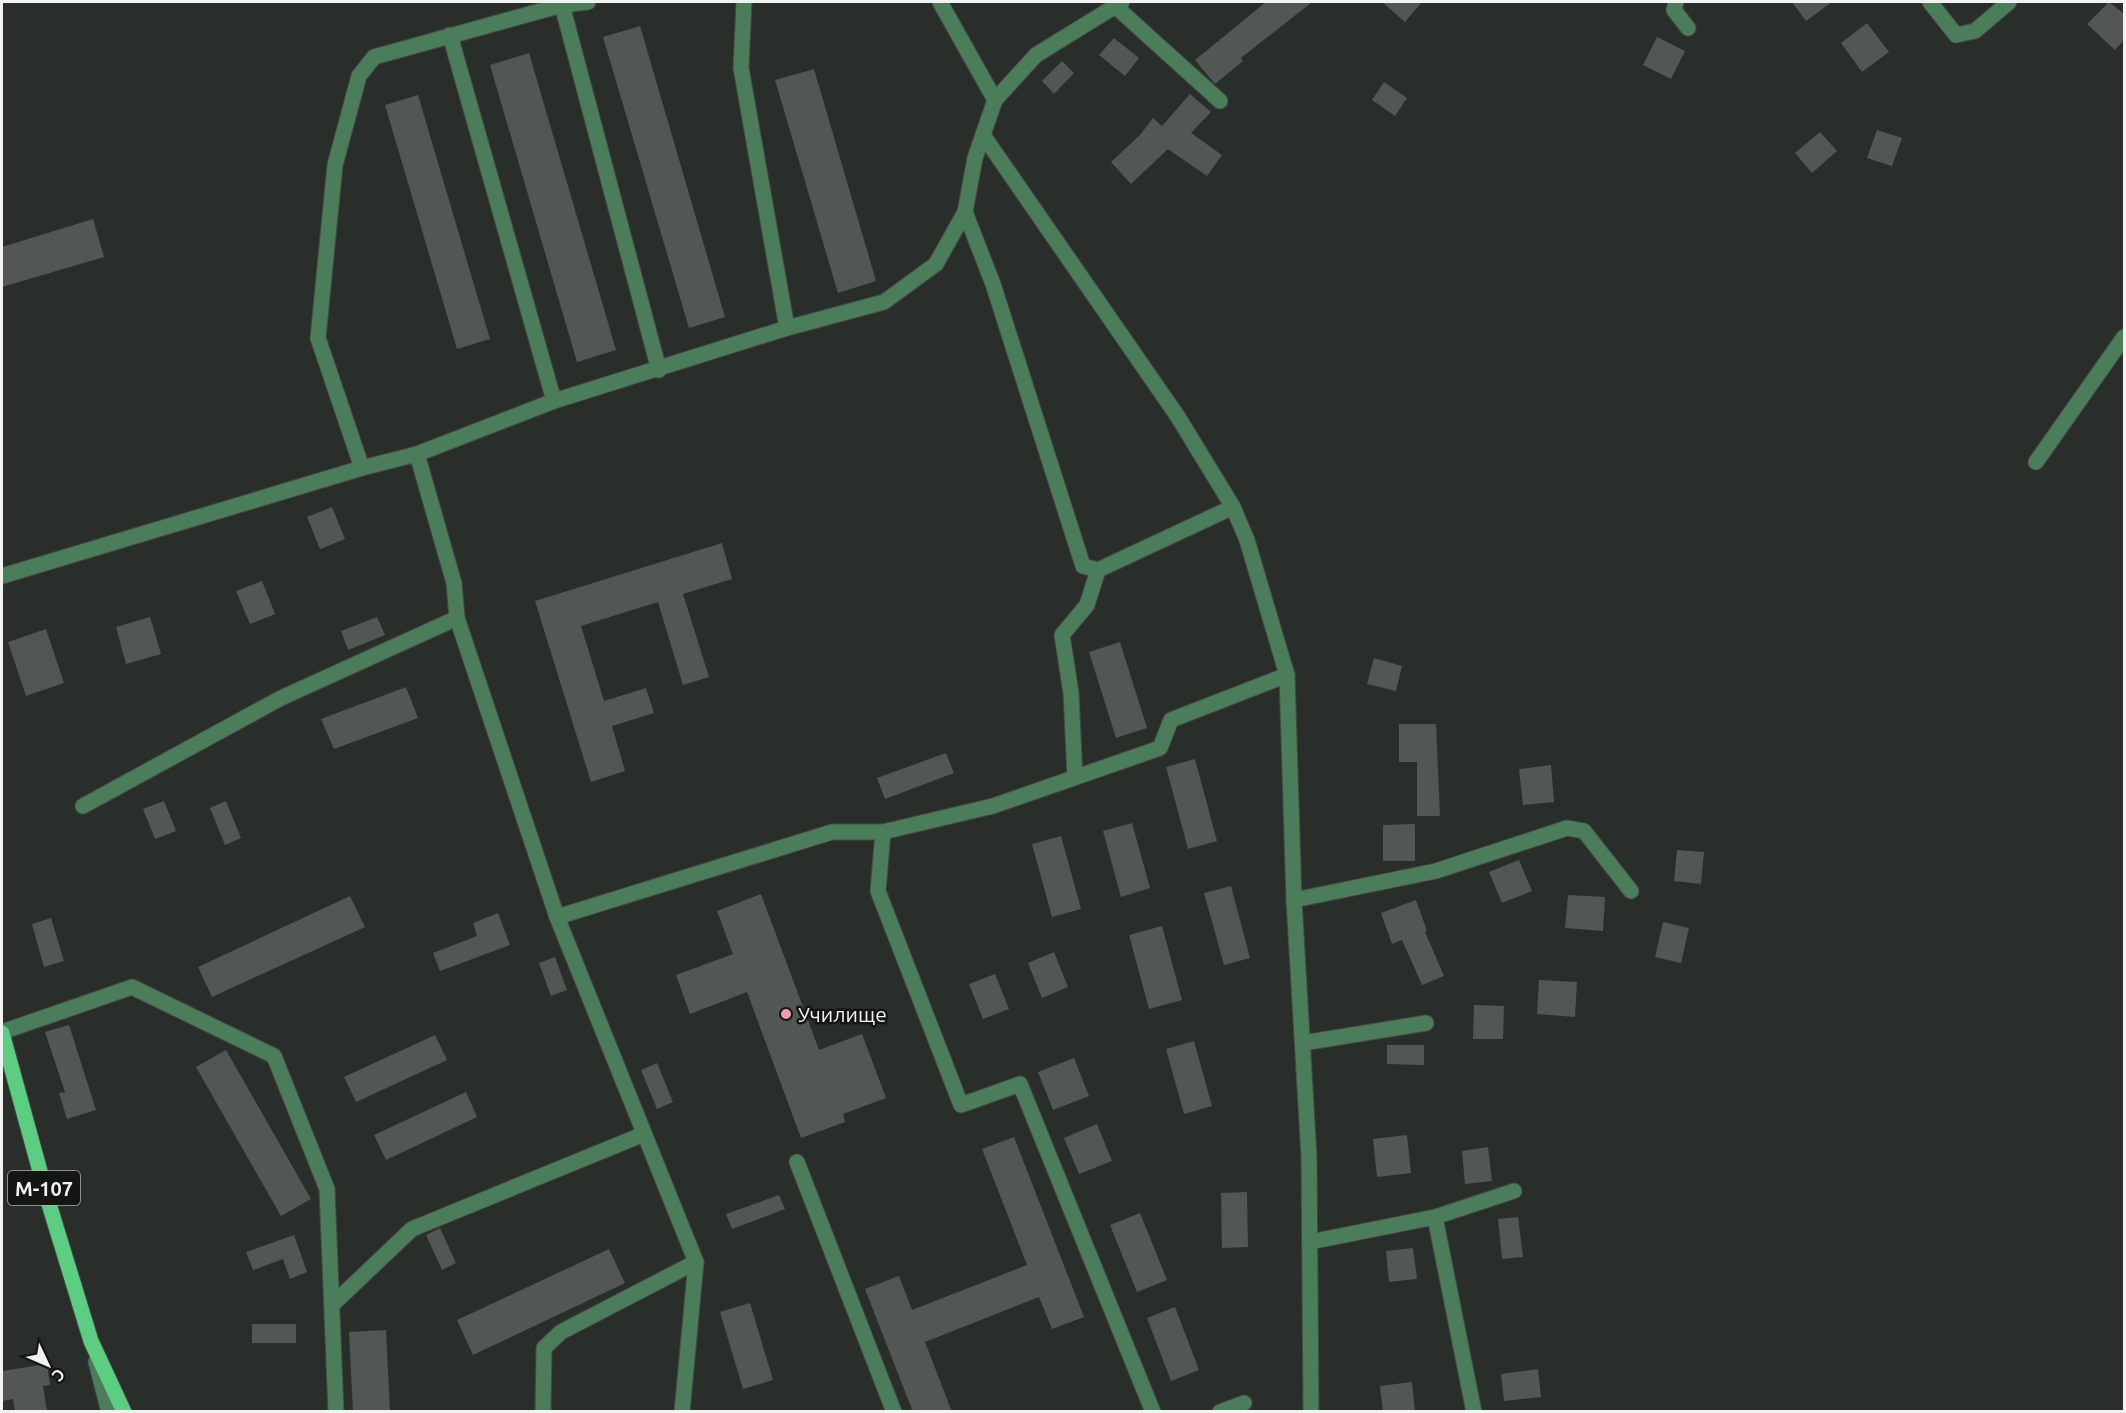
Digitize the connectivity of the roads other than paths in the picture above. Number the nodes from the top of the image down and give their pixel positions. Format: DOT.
graph roads {
  1 [pos="588,2"];
  2 [pos="744,2"];
  3 [pos="940,2"];
  4 [pos="1676,2"];
  5 [pos="1930,2"];
  6 [pos="2009,2"];
  7 [pos="1119,4"];
  8 [pos="562,5"];
  9 [pos="1688,28"];
  10 [pos="450,35"];
  11 [pos="995,100"];
  12 [pos="1220,101"];
  13 [pos="983,135"];
  14 [pos="965,212"];
  15 [pos="787,328"];
  16 [pos="2124,338"];
  17 [pos="659,370"];
  18 [pos="554,401"];
  19 [pos="417,454"];
  20 [pos="2036,462"];
  21 [pos="362,468"];
  22 [pos="1233,507"];
  23 [pos="1098,570"];
  24 [pos="2,576"];
  25 [pos="457,618"];
  26 [pos="1287,675"];
  27 [pos="1075,777"];
  28 [pos="83,806"];
  29 [pos="883,832"];
  30 [pos="1631,891"];
  31 [pos="1294,900"];
  32 [pos="557,917"];
  33 [pos="1426,1023"];
  34 [pos="2,1033"];
  35 [pos="1303,1043"];
  36 [pos="644,1134"];
  37 [pos="797,1161"];
  38 [pos="1514,1191"];
  39 [pos="1435,1217"];
  40 [pos="1310,1242"];
  41 [pos="696,1262"];
  42 [pos="332,1305"];
  43 [pos="91,1341"];
  44 [pos="1244,1403"];
  45 [pos="110,1412"];
  46 [pos="124,1412"];
  47 [pos="336,1412"];
  48 [pos="543,1412"];
  49 [pos="682,1412"];
  50 [pos="894,1412"];
  51 [pos="1153,1412"];
  52 [pos="1220,1412"];
  53 [pos="1311,1412"];
  54 [pos="1474,1412"];
  1 -- 8 [label="street"];
  2 -- 15 [label="street"];
  3 -- 11 [label="street"];
  4 -- 9 [label="street"];
  5 -- 6 [label="street"];
  7 -- 11 [label="street"];
  7 -- 12 [label="street"];
  8 -- 10 [label="street"];
  8 -- 17 [label="street"];
  10 -- 18 [label="street"];
  10 -- 21 [label="street"];
  11 -- 13 [label="street"];
  13 -- 14 [label="street"];
  13 -- 22 [label="street"];
  14 -- 15 [label="street"];
  14 -- 23 [label="street"];
  15 -- 17 [label="street"];
  16 -- 20 [label="street"];
  17 -- 18 [label="street"];
  18 -- 19 [label="street"];
  19 -- 21 [label="street"];
  19 -- 25 [label="street"];
  21 -- 24 [label="street"];
  22 -- 23 [label="street"];
  22 -- 26 [label="street"];
  23 -- 27 [label="street"];
  25 -- 28 [label="street"];
  25 -- 32 [label="street"];
  26 -- 27 [label="street"];
  26 -- 31 [label="street"];
  27 -- 29 [label="street"];
  29 -- 32 [label="street"];
  29 -- 51 [label="street"];
  30 -- 31 [label="street"];
  31 -- 35 [label="street"];
  32 -- 36 [label="street"];
  33 -- 35 [label="street"];
  34 -- 42 [label="street"];
  34 -- 43 [label="main road, М-107"];
  35 -- 40 [label="street"];
  36 -- 41 [label="street"];
  36 -- 42 [label="street"];
  37 -- 50 [label="street"];
  38 -- 39 [label="street"];
  39 -- 40 [label="street"];
  39 -- 54 [label="street"];
  40 -- 53 [label="street"];
  41 -- 48 [label="street"];
  41 -- 49 [label="street"];
  42 -- 47 [label="street"];
  43 -- 45 [label="street"];
  43 -- 46 [label="main road, М-107"];
  44 -- 52 [label="street"];
}
